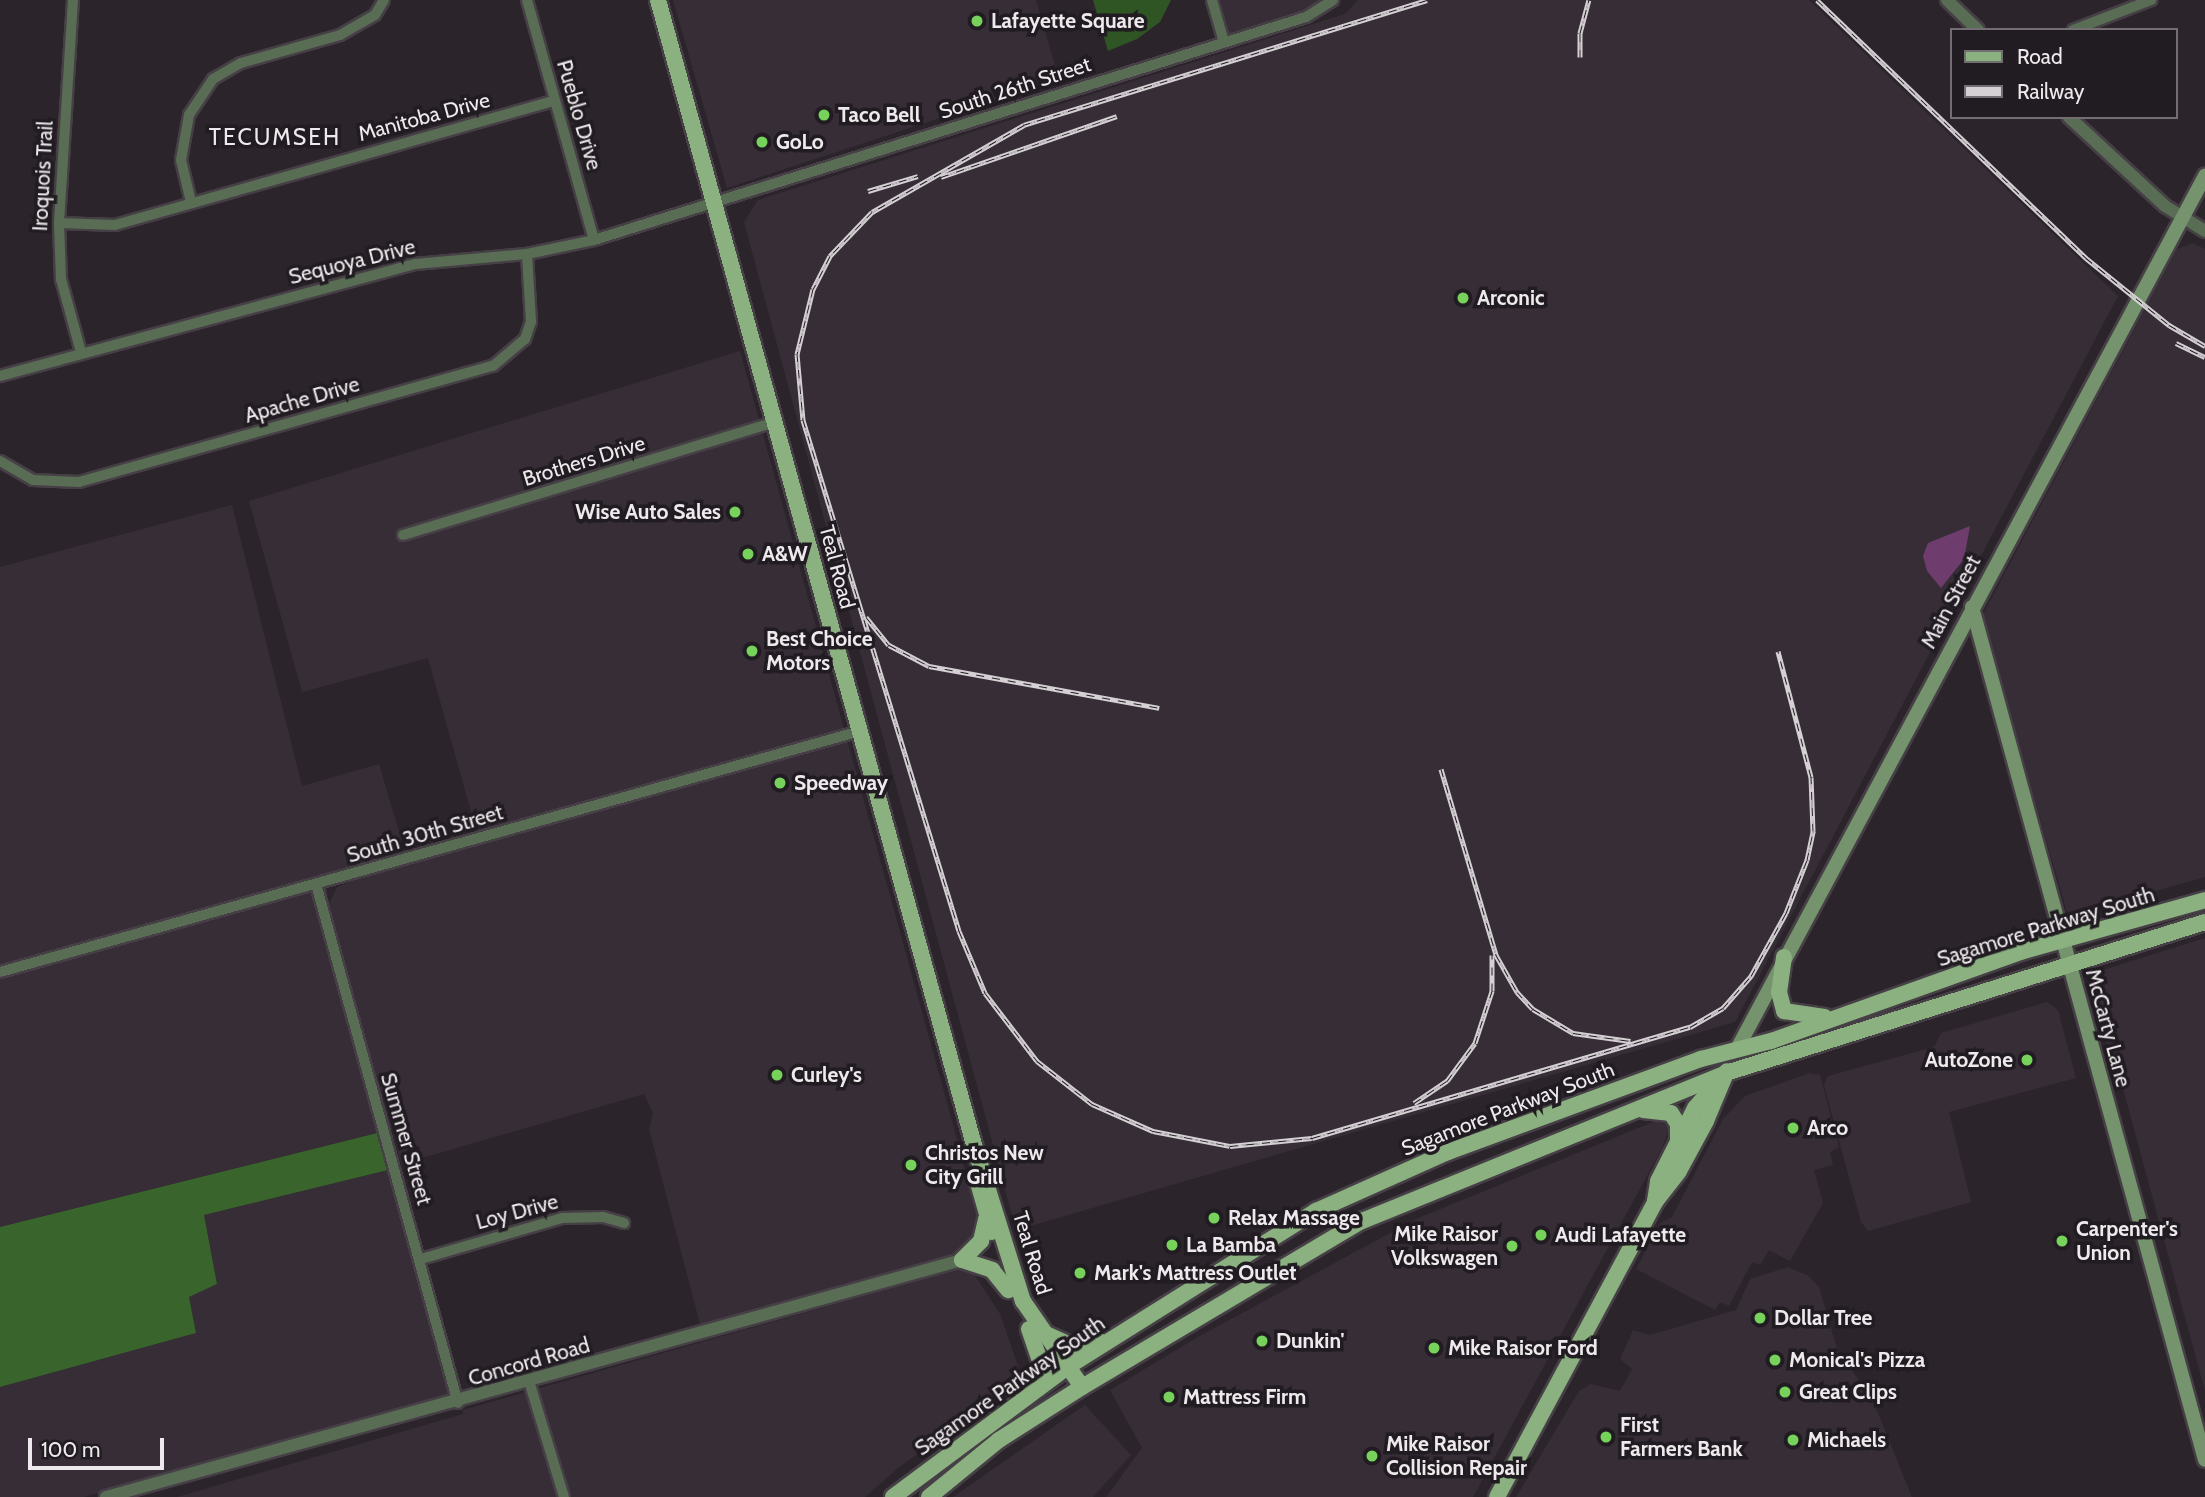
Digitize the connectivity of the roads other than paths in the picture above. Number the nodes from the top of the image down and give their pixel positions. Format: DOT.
graph roads {
  1 [pos="73,0"];
  2 [pos="384,0"];
  3 [pos="527,0"];
  4 [pos="658,0"];
  5 [pos="1212,0"];
  6 [pos="1947,0"];
  7 [pos="2151,0"];
  8 [pos="1328,3"];
  9 [pos="1976,28"];
  10 [pos="2078,28"];
  11 [pos="1224,42"];
  12 [pos="555,101"];
  13 [pos="2071,119"];
  14 [pos="2205,176"];
  15 [pos="191,202"];
  16 [pos="717,204"];
  17 [pos="2183,218"];
  18 [pos="59,223"];
  19 [pos="2205,231"];
  20 [pos="594,240"];
  21 [pos="527,254"];
  22 [pos="81,352"];
  23 [pos="0,376"];
  24 [pos="775,422"];
  25 [pos="0,461"];
  26 [pos="403,535"];
  27 [pos="1972,607"];
  28 [pos="860,731"];
  29 [pos="316,884"];
  30 [pos="2205,900"];
  31 [pos="2205,922"];
  32 [pos="2062,942"];
  33 [pos="1784,957"];
  34 [pos="2068,962"];
  35 [pos="0,972"];
  36 [pos="1831,1017"];
  37 [pos="1737,1049"];
  38 [pos="1726,1073"];
  39 [pos="1634,1111"];
  40 [pos="1678,1141"];
  41 [pos="974,1145"];
  42 [pos="1655,1202"];
  43 [pos="987,1214"];
  44 [pos="624,1223"];
  45 [pos="421,1259"];
  46 [pos="962,1261"];
  47 [pos="1008,1290"];
  48 [pos="1034,1328"];
  49 [pos="1125,1331"];
  50 [pos="1069,1366"];
  51 [pos="529,1381"];
  52 [pos="1082,1387"];
  53 [pos="1027,1396"];
  54 [pos="458,1403"];
  55 [pos="2204,1450"];
  56 [pos="106,1497"];
  57 [pos="564,1497"];
  58 [pos="893,1497"];
  59 [pos="929,1497"];
  60 [pos="1497,1497"];
  1 -- 18 [label="street, Iroquois Trail"];
  2 -- 15 [label="street"];
  3 -- 12 [label="street, Pueblo Drive"];
  4 -- 16 [label="main road, Teal Road"];
  5 -- 11 [label="street"];
  6 -- 9 [label="street"];
  7 -- 10 [label="street"];
  8 -- 11 [label="street, South 26th Street"];
  11 -- 16 [label="street, South 26th Street"];
  12 -- 15 [label="street, Manitoba Drive"];
  12 -- 20 [label="street, Pueblo Drive"];
  13 -- 17 [label="street"];
  14 -- 17 [label="main road, Main Street"];
  15 -- 18 [label="street, Manitoba Drive"];
  16 -- 20 [label="street, Sequoya Drive"];
  16 -- 24 [label="main road, Teal Road"];
  17 -- 19 [label="street"];
  17 -- 27 [label="main road, Main Street"];
  18 -- 22 [label="street, Iroquois Trail"];
  20 -- 21 [label="street, Sequoya Drive"];
  21 -- 22 [label="street, Sequoya Drive"];
  21 -- 25 [label="street, Apache Drive"];
  22 -- 23 [label="street, Sequoya Drive"];
  24 -- 26 [label="street, Brothers Drive"];
  24 -- 28 [label="main road, Teal Road"];
  27 -- 32 [label="main road, McCarty Lane"];
  27 -- 33 [label="main road, Main Street"];
  28 -- 29 [label="street, South 30th Street"];
  28 -- 41 [label="main road, Teal Road"];
  29 -- 35 [label="street, South 30th Street"];
  29 -- 45 [label="street, Summer Street"];
  30 -- 32 [label="main road, Sagamore Parkway South"];
  31 -- 34 [label="main road, Sagamore Parkway South"];
  32 -- 34 [label="main road, McCarty Lane"];
  32 -- 36 [label="main road, Sagamore Parkway South"];
  33 -- 36 [label="main road"];
  33 -- 37 [label="main road, Main Street"];
  34 -- 38 [label="main road, Sagamore Parkway South"];
  34 -- 55 [label="main road, McCarty Lane"];
  36 -- 37 [label="main road, Sagamore Parkway South"];
  37 -- 38 [label="main road"];
  37 -- 49 [label="main road, Sagamore Parkway South"];
  38 -- 39 [label="main road, Sagamore Parkway South"];
  38 -- 40 [label="main road"];
  38 -- 42 [label="main road"];
  39 -- 40 [label="main road"];
  39 -- 52 [label="main road, Sagamore Parkway South"];
  40 -- 42 [label="main road"];
  41 -- 43 [label="main road, Teal Road"];
  41 -- 48 [label="main road, Teal Road"];
  42 -- 60 [label="main road"];
  43 -- 46 [label="main road"];
  43 -- 47 [label="main road, Teal Road"];
  44 -- 45 [label="street, Loy Drive"];
  45 -- 54 [label="street, Summer Street"];
  46 -- 47 [label="main road"];
  46 -- 51 [label="street, Concord Road"];
  47 -- 48 [label="main road, Teal Road"];
  48 -- 49 [label="main road"];
  48 -- 50 [label="main road, Teal Road"];
  48 -- 53 [label="main road"];
  49 -- 50 [label="main road, Sagamore Parkway South"];
  50 -- 52 [label="main road, Teal Road"];
  50 -- 53 [label="main road, Sagamore Parkway South"];
  51 -- 54 [label="street, Concord Road"];
  51 -- 57 [label="street"];
  52 -- 59 [label="main road, Sagamore Parkway South"];
  53 -- 58 [label="main road, Sagamore Parkway South"];
  54 -- 56 [label="street, Concord Road"];
}
